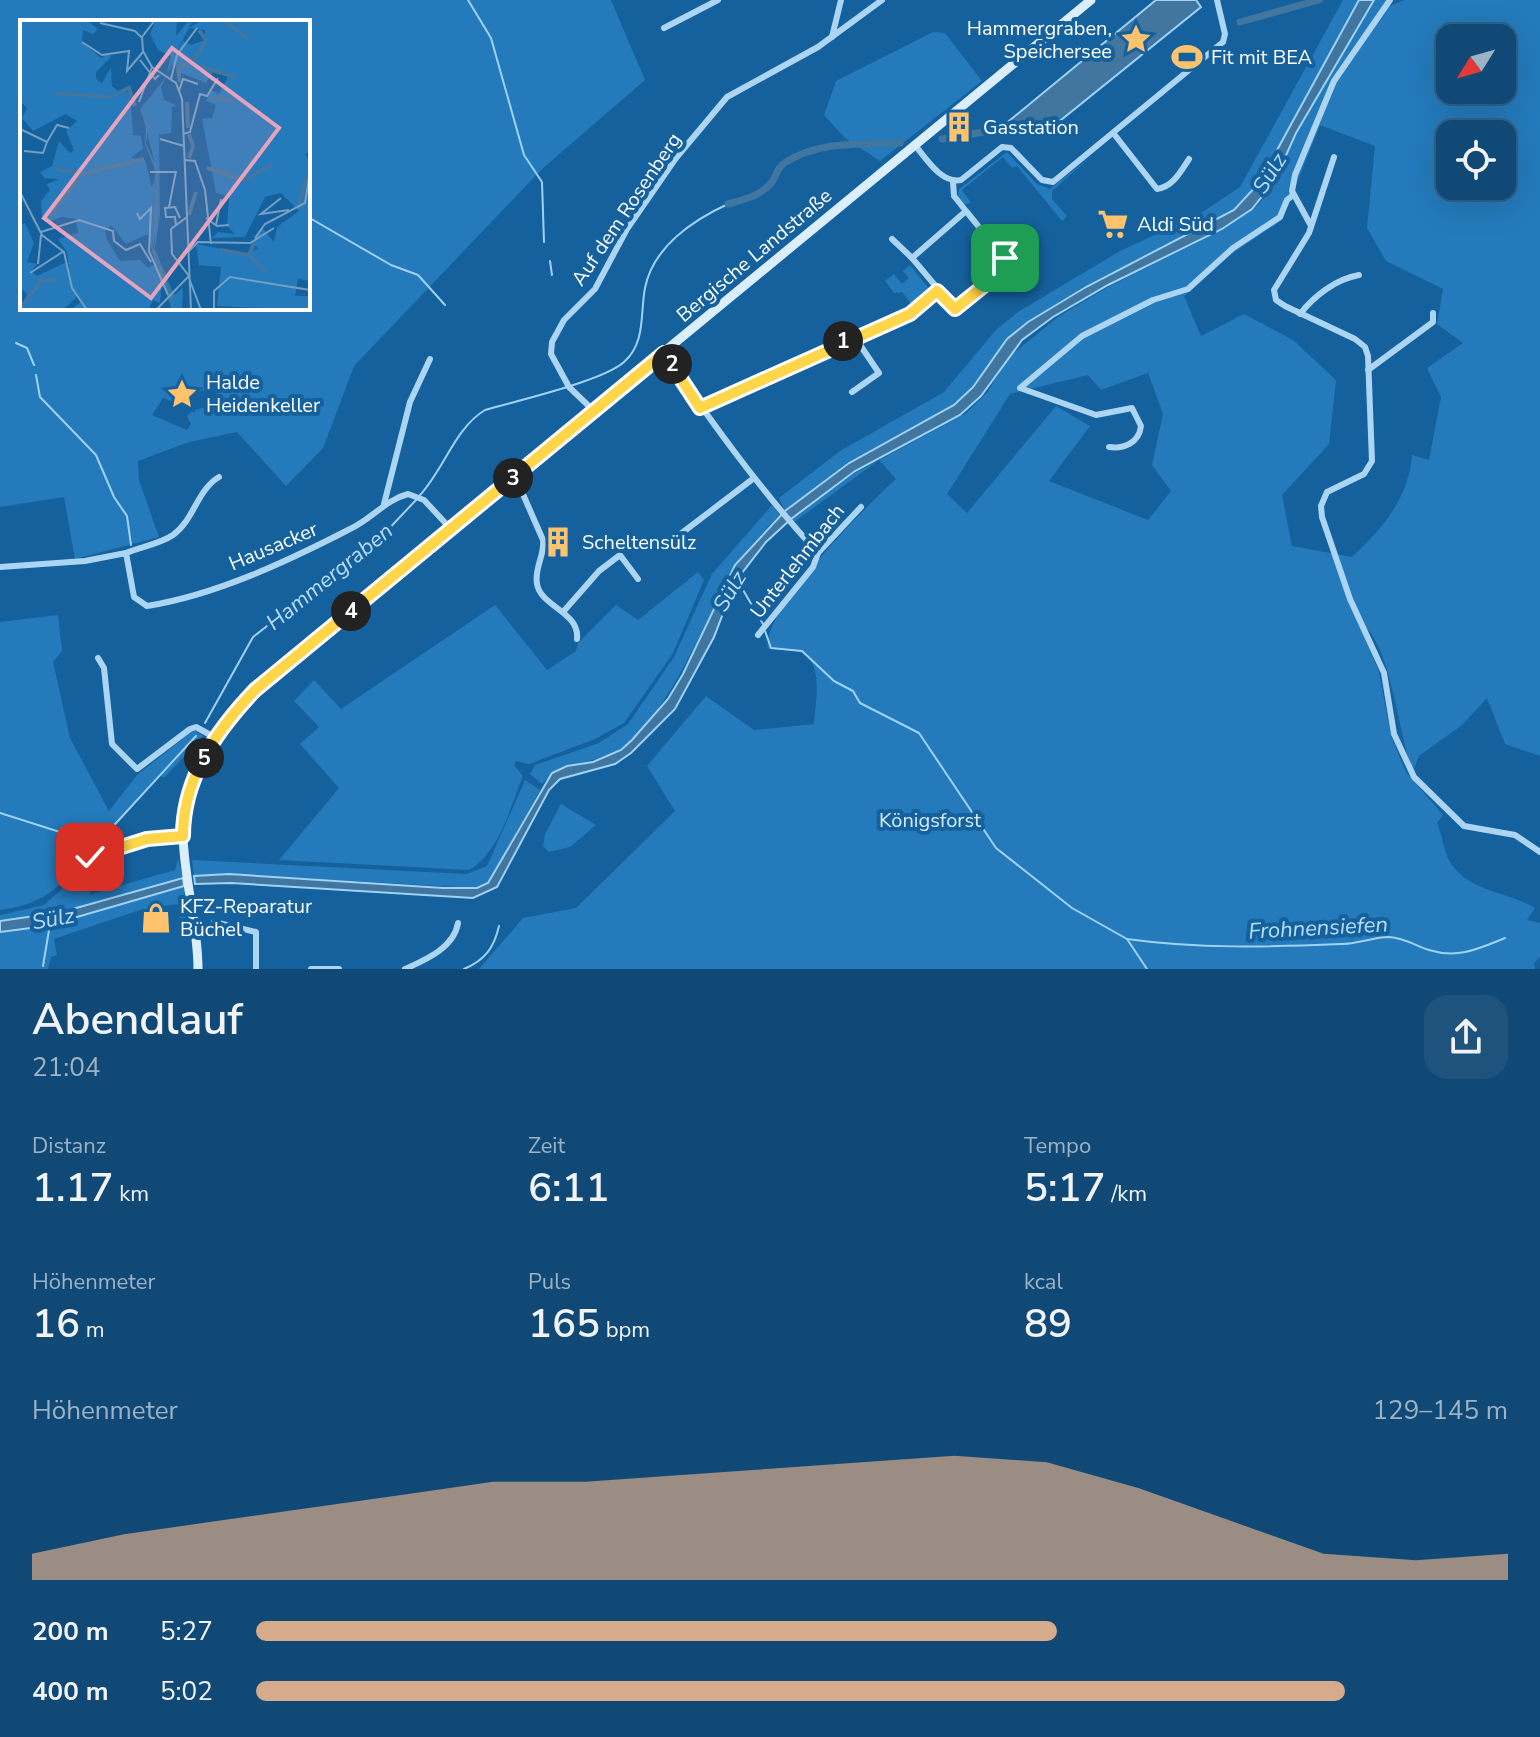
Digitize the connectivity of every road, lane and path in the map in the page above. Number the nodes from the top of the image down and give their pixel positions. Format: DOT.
graph roads {
  1 [pos="718,0"];
  2 [pos="841,0"];
  3 [pos="882,0"];
  4 [pos="1091,0"];
  5 [pos="1217,0"];
  6 [pos="1390,0"];
  7 [pos="664,28"];
  8 [pos="832,37"];
  9 [pos="1114,134"];
  10 [pos="914,144"];
  11 [pos="1334,157"];
  12 [pos="1189,159"];
  13 [pos="953,182"];
  14 [pos="1293,195"];
  15 [pos="966,211"];
  16 [pos="1311,227"];
  17 [pos="892,239"];
  18 [pos="912,258"];
  19 [pos="1359,275"];
  20 [pos="937,291"];
  21 [pos="1433,313"];
  22 [pos="1300,314"];
  23 [pos="854,336"];
  24 [pos="664,353"];
  25 [pos="430,359"];
  26 [pos="1368,370"];
  27 [pos="852,392"];
  28 [pos="700,408"];
  29 [pos="594,411"];
  30 [pos="1109,447"];
  31 [pos="515,476"];
  32 [pos="219,477"];
  33 [pos="754,478"];
  34 [pos="384,504"];
  35 [pos="861,507"];
  36 [pos="450,528"];
  37 [pos="670,542"];
  38 [pos="126,553"];
  39 [pos="818,553"];
  40 [pos="632,555"];
  41 [pos="624,561"];
  42 [pos="0,567"];
  43 [pos="638,579"];
  44 [pos="563,612"];
  45 [pos="758,635"];
  46 [pos="577,639"];
  47 [pos="98,658"];
  48 [pos="216,738"];
  49 [pos="183,836"];
  50 [pos="1540,852"];
  51 [pos="86,861"];
  52 [pos="214,922"];
  53 [pos="458,923"];
  54 [pos="328,968"];
  55 [pos="198,969"];
  56 [pos="256,969"];
  57 [pos="311,969"];
  58 [pos="339,969"];
  59 [pos="405,969"];
  1 -- 7 [label="street"];
  2 -- 8 [label="street"];
  3 -- 8 [label="street, Auf dem Rosenberg"];
  4 -- 10 [label="main road, Bergische Landstraße"];
  5 -- 9 [label="street"];
  6 -- 14 [label="street"];
  8 -- 29 [label="street, Auf dem Rosenberg"];
  9 -- 12 [label="street"];
  9 -- 13 [label="street"];
  10 -- 13 [label="street"];
  10 -- 24 [label="main road, Bergische Landstraße"];
  11 -- 16 [label="street"];
  13 -- 15 [label="street"];
  14 -- 16 [label="street"];
  14 -- 30 [label="street"];
  15 -- 18 [label="street"];
  15 -- 20 [label="street"];
  16 -- 22 [label="street"];
  17 -- 18 [label="street"];
  18 -- 20 [label="street"];
  19 -- 22 [label="street"];
  20 -- 23 [label="street"];
  21 -- 26 [label="street"];
  22 -- 26 [label="street"];
  23 -- 27 [label="street"];
  23 -- 28 [label="street"];
  24 -- 28 [label="street"];
  24 -- 29 [label="main road, Bergische Landstraße"];
  25 -- 34 [label="street"];
  26 -- 50 [label="street"];
  28 -- 33 [label="street"];
  29 -- 31 [label="main road, Bergische Landstraße"];
  31 -- 36 [label="main road, Bergische Landstraße"];
  31 -- 44 [label="street"];
  32 -- 38 [label="street"];
  33 -- 37 [label="street"];
  33 -- 39 [label="street"];
  34 -- 36 [label="street, Hausacker"];
  34 -- 38 [label="street, Hausacker"];
  35 -- 39 [label="street, Unterlehmbach"];
  36 -- 48 [label="main road, Bergische Landstraße"];
  38 -- 42 [label="street"];
  39 -- 45 [label="street, Unterlehmbach"];
  40 -- 41 [label="street"];
  41 -- 43 [label="street"];
  41 -- 44 [label="street"];
  44 -- 46 [label="street"];
  47 -- 48 [label="street"];
  48 -- 49 [label="main road, Bergische Landstraße"];
  49 -- 51 [label="street"];
  49 -- 55 [label="main road, Bergische Landstraße"];
  52 -- 56 [label="street"];
  53 -- 59 [label="street"];
  54 -- 57 [label="street"];
  54 -- 58 [label="street"];
}
